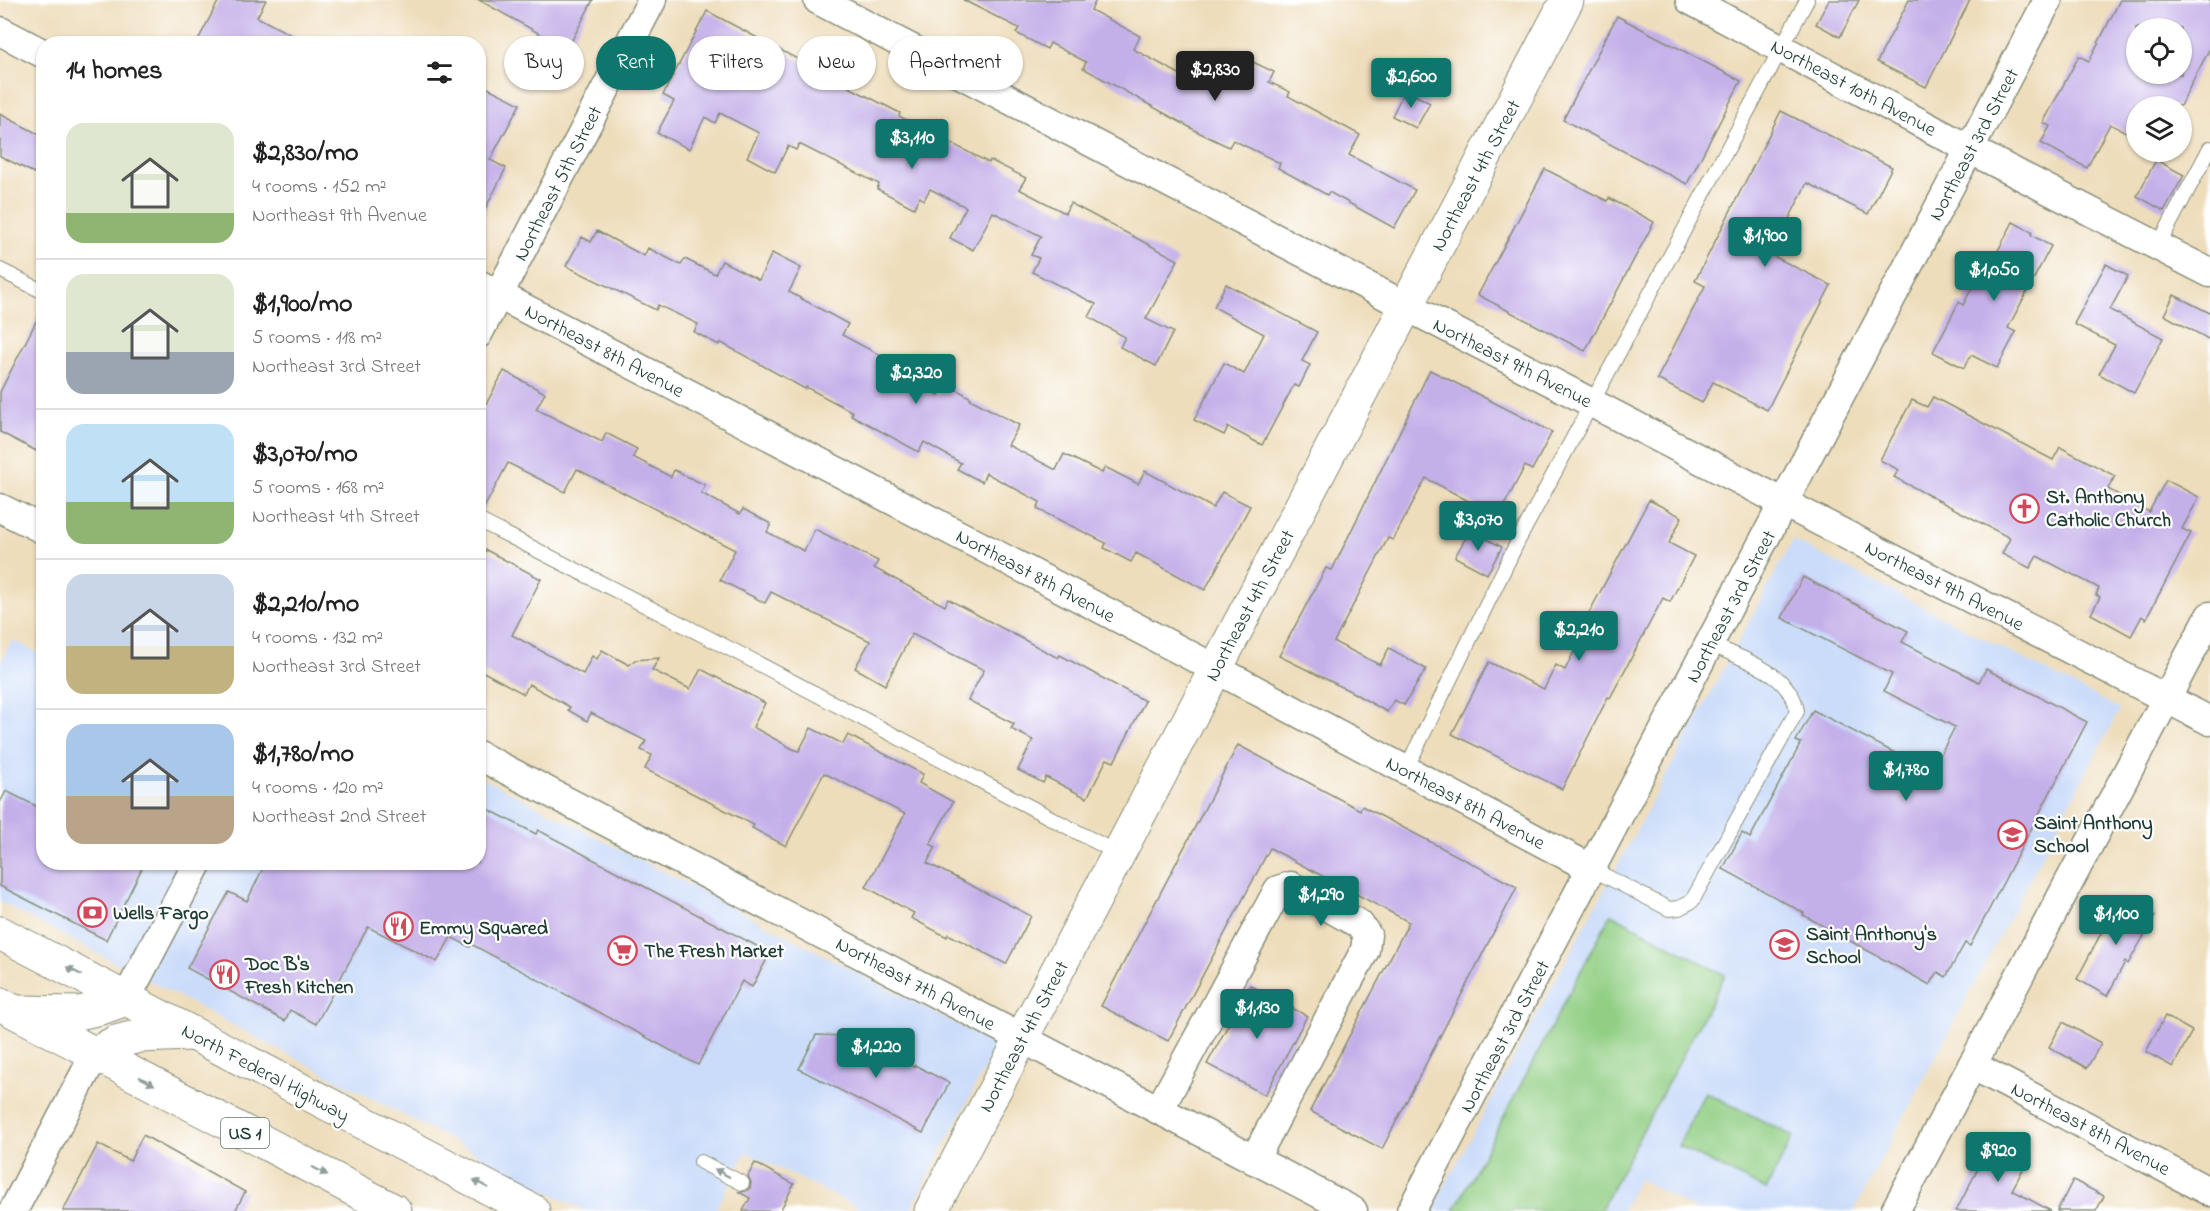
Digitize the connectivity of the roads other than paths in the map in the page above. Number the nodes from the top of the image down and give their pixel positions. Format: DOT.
graph roads {
  1 [pos="652,0"];
  2 [pos="818,0"];
  3 [pos="1567,0"];
  4 [pos="1690,0"];
  5 [pos="1807,0"];
  6 [pos="2048,0"];
  7 [pos="0,32"];
  8 [pos="1780,48"];
  9 [pos="36,50"];
  10 [pos="2210,148"];
  11 [pos="1971,150"];
  12 [pos="2158,246"];
  13 [pos="0,270"];
  14 [pos="2210,273"];
  15 [pos="36,288"];
  16 [pos="489,290"];
  17 [pos="1406,307"];
  18 [pos="1591,403"];
  19 [pos="1784,503"];
  20 [pos="0,508"];
  21 [pos="486,524"];
  22 [pos="36,526"];
  23 [pos="2210,616"];
  24 [pos="1710,644"];
  25 [pos="1216,669"];
  26 [pos="2167,698"];
  27 [pos="2210,721"];
  28 [pos="486,759"];
  29 [pos="1406,769"];
  30 [pos="1119,854"];
  31 [pos="1592,869"];
  32 [pos="194,870"];
  33 [pos="0,933"];
  34 [pos="126,999"];
  35 [pos="8,1008"];
  36 [pos="193,1034"];
  37 [pos="1022,1038"];
  38 [pos="95,1054"];
  39 [pos="1972,1065"];
  40 [pos="1160,1110"];
  41 [pos="1254,1160"];
  42 [pos="701,1162"];
  43 [pos="742,1183"];
  44 [pos="2210,1192"];
  45 [pos="11,1208"];
  46 [pos="395,1211"];
  47 [pos="533,1211"];
  48 [pos="932,1211"];
  49 [pos="1353,1211"];
  50 [pos="1411,1211"];
  51 [pos="1895,1211"];
  1 -- 16 [label="street, Northeast 5th Street"];
  2 -- 17 [label="street, Northeast 9th Avenue"];
  3 -- 17 [label="street, Northeast 4th Street"];
  4 -- 8 [label="street, Northeast 10th Avenue"];
  5 -- 8 [label="lane"];
  6 -- 11 [label="street, Northeast 3rd Street"];
  7 -- 9 [label="street"];
  8 -- 11 [label="street, Northeast 10th Avenue"];
  8 -- 18 [label="lane"];
  10 -- 12 [label="lane"];
  11 -- 12 [label="street, Northeast 10th Avenue"];
  11 -- 19 [label="street, Northeast 3rd Street"];
  12 -- 14 [label="street, Northeast 10th Avenue"];
  13 -- 15 [label="lane"];
  16 -- 25 [label="street, Northeast 8th Avenue"];
  17 -- 18 [label="street, Northeast 9th Avenue"];
  17 -- 25 [label="street, Northeast 4th Street"];
  18 -- 19 [label="street, Northeast 9th Avenue"];
  18 -- 29 [label="lane"];
  19 -- 24 [label="street, Northeast 3rd Street"];
  19 -- 26 [label="street, Northeast 9th Avenue"];
  20 -- 22 [label="street"];
  21 -- 30 [label="lane"];
  23 -- 26 [label="street"];
  24 -- 31 [label="street, Northeast 3rd Street"];
  24 -- 31 [label="lane"];
  25 -- 29 [label="street, Northeast 8th Avenue"];
  25 -- 30 [label="street, Northeast 4th Street"];
  26 -- 27 [label="street, Northeast 9th Avenue"];
  26 -- 39 [label="street"];
  28 -- 37 [label="street, Northeast 7th Avenue"];
  29 -- 31 [label="street, Northeast 8th Avenue"];
  30 -- 37 [label="street, Northeast 4th Street"];
  31 -- 50 [label="street, Northeast 3rd Street"];
  32 -- 34 [label="street"];
  34 -- 33 [label="street, North Federal Highway, one-way"];
  34 -- 35 [label="street"];
  34 -- 36 [label="street, North Federal Highway"];
  35 -- 38 [label="street, US 1"];
  36 -- 38 [label="street"];
  47 -- 36 [label="street, North Federal Highway, one-way"];
  37 -- 40 [label="street, Northeast 7th Avenue"];
  37 -- 48 [label="street, Northeast 4th Street"];
  38 -- 45 [label="street"];
  38 -- 46 [label="street, US 1, one-way"];
  39 -- 44 [label="street, Northeast 8th Avenue"];
  39 -- 51 [label="street"];
  40 -- 41 [label="street, Northeast 7th Avenue"];
  40 -- 41 [label="street"];
  41 -- 49 [label="street, Northeast 7th Avenue"];
  43 -- 42 [label="lane, one-way"];
}
